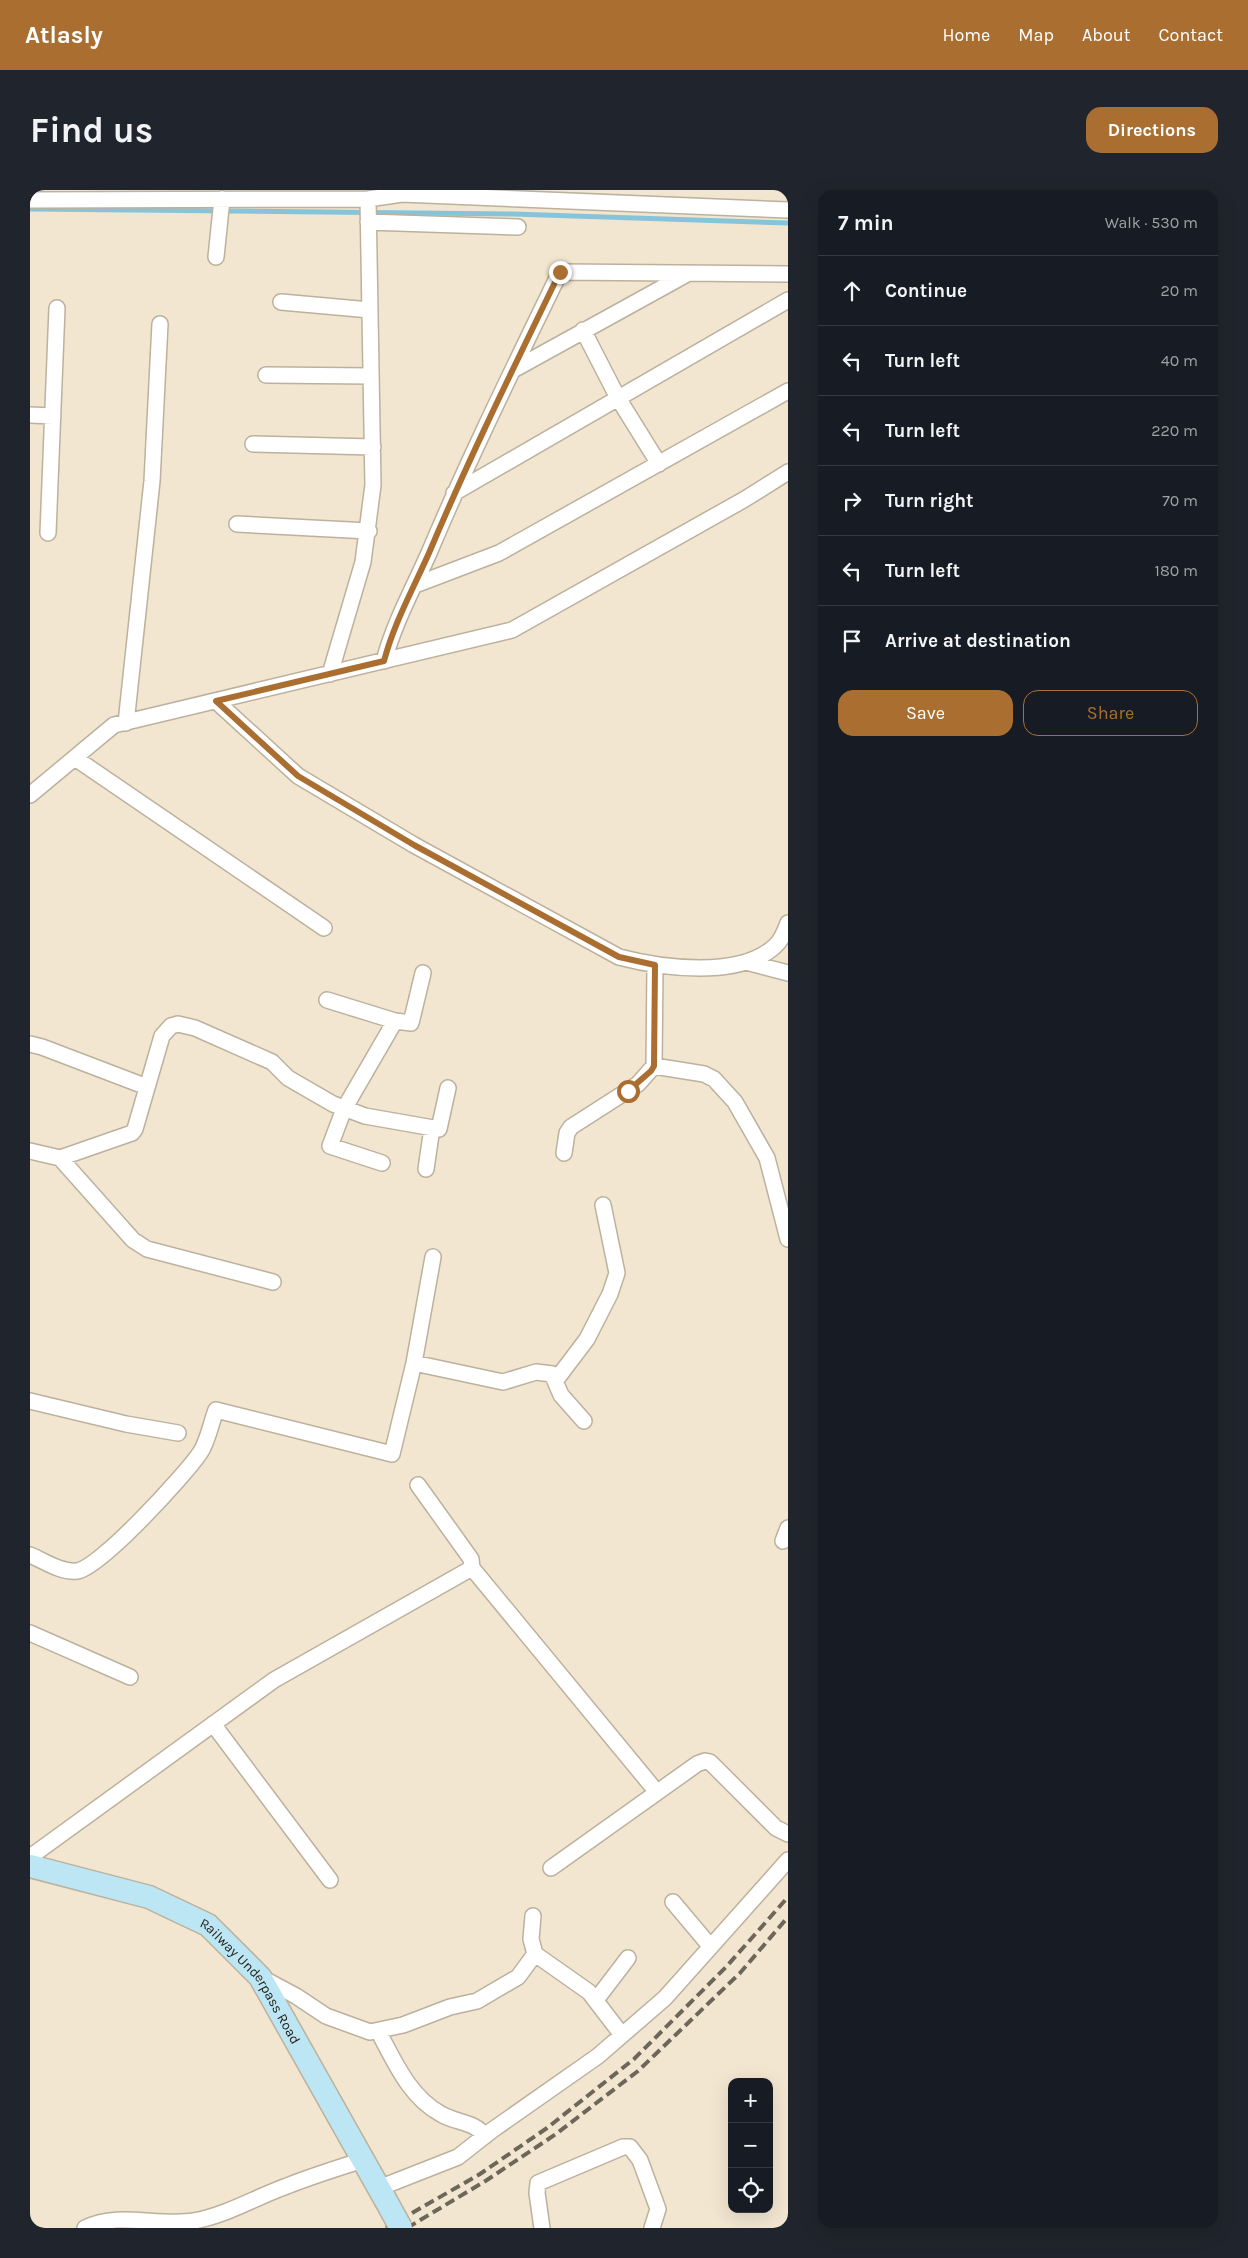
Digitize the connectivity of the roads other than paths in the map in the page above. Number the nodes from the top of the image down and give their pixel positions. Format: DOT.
graph roads {
  1 [pos="402,192"];
  2 [pos="558,195"];
  3 [pos="674,197"];
  4 [pos="30,200"];
  5 [pos="221,205"];
  6 [pos="788,210"];
  7 [pos="368,211"];
  8 [pos="518,227"];
  9 [pos="216,257"];
  10 [pos="688,273"];
  11 [pos="788,274"];
  12 [pos="788,300"];
  13 [pos="281,302"];
  14 [pos="57,308"];
  15 [pos="370,310"];
  16 [pos="160,324"];
  17 [pos="583,330"];
  18 [pos="513,370"];
  19 [pos="266,375"];
  20 [pos="371,376"];
  21 [pos="788,391"];
  22 [pos="618,398"];
  23 [pos="30,415"];
  24 [pos="53,416"];
  25 [pos="253,444"];
  26 [pos="373,447"];
  27 [pos="658,464"];
  28 [pos="787,475"];
  29 [pos="454,493"];
  30 [pos="237,524"];
  31 [pos="369,531"];
  32 [pos="48,533"];
  33 [pos="415,585"];
  34 [pos="384,661"];
  35 [pos="330,674"];
  36 [pos="216,701"];
  37 [pos="126,723"];
  38 [pos="75,758"];
  39 [pos="30,795"];
  40 [pos="788,923"];
  41 [pos="324,928"];
  42 [pos="746,962"];
  43 [pos="655,965"];
  44 [pos="423,973"];
  45 [pos="788,974"];
  46 [pos="327,1000"];
  47 [pos="396,1021"];
  48 [pos="30,1044"];
  49 [pos="654,1066"];
  50 [pos="147,1087"];
  51 [pos="448,1088"];
  52 [pos="344,1109"];
  53 [pos="432,1128"];
  54 [pos="30,1151"];
  55 [pos="564,1153"];
  56 [pos="60,1158"];
  57 [pos="382,1163"];
  58 [pos="426,1169"];
  59 [pos="603,1205"];
  60 [pos="788,1239"];
  61 [pos="433,1257"];
  62 [pos="273,1282"];
  63 [pos="414,1363"];
  64 [pos="556,1380"];
  65 [pos="30,1401"];
  66 [pos="584,1421"];
  67 [pos="178,1433"];
  68 [pos="418,1485"];
  69 [pos="30,1556"];
  70 [pos="472,1568"];
  71 [pos="30,1634"];
  72 [pos="130,1677"];
  73 [pos="213,1724"];
  74 [pos="651,1785"];
  75 [pos="788,1834"];
  76 [pos="30,1858"];
  77 [pos="788,1860"];
  78 [pos="30,1866"];
  79 [pos="551,1868"];
  80 [pos="330,1880"];
  81 [pos="673,1902"];
  82 [pos="533,1916"];
  83 [pos="710,1946"];
  84 [pos="535,1954"];
  85 [pos="628,1958"];
  86 [pos="262,1981"];
  87 [pos="596,2000"];
  88 [pos="378,2031"];
  89 [pos="622,2035"];
  90 [pos="485,2136"];
  91 [pos="363,2160"];
  92 [pos="382,2194"];
  93 [pos="85,2228"];
  94 [pos="402,2228"];
  95 [pos="542,2228"];
  96 [pos="652,2228"];
  1 -- 2 [label="street"];
  1 -- 7 [label="street"];
  2 -- 3 [label="street"];
  3 -- 6 [label="street"];
  4 -- 5 [label="street"];
  5 -- 7 [label="street"];
  5 -- 9 [label="street"];
  7 -- 8 [label="street"];
  7 -- 15 [label="street"];
  10 -- 11 [label="street"];
  10 -- 17 [label="street"];
  10 -- 18 [label="street"];
  12 -- 22 [label="street"];
  13 -- 15 [label="street"];
  14 -- 24 [label="street"];
  15 -- 20 [label="street"];
  16 -- 37 [label="street"];
  17 -- 18 [label="street"];
  17 -- 22 [label="street"];
  18 -- 29 [label="street"];
  19 -- 20 [label="street"];
  20 -- 26 [label="street"];
  21 -- 27 [label="street"];
  22 -- 27 [label="street"];
  22 -- 29 [label="street"];
  23 -- 24 [label="street"];
  24 -- 32 [label="street"];
  25 -- 26 [label="street"];
  26 -- 31 [label="street"];
  27 -- 33 [label="street"];
  28 -- 34 [label="street"];
  29 -- 33 [label="street"];
  30 -- 31 [label="street"];
  31 -- 35 [label="street"];
  33 -- 34 [label="street"];
  34 -- 35 [label="street"];
  35 -- 36 [label="street"];
  36 -- 37 [label="street"];
  36 -- 43 [label="street"];
  37 -- 38 [label="street"];
  38 -- 39 [label="street"];
  38 -- 41 [label="street"];
  40 -- 42 [label="street"];
  42 -- 43 [label="street"];
  42 -- 45 [label="street"];
  43 -- 49 [label="street"];
  44 -- 47 [label="street"];
  46 -- 47 [label="street"];
  47 -- 52 [label="street"];
  48 -- 50 [label="street"];
  49 -- 55 [label="street"];
  49 -- 60 [label="street"];
  50 -- 52 [label="street"];
  50 -- 56 [label="street"];
  51 -- 53 [label="street"];
  52 -- 53 [label="street"];
  52 -- 57 [label="street"];
  53 -- 58 [label="street"];
  54 -- 56 [label="street"];
  56 -- 62 [label="street"];
  59 -- 64 [label="street"];
  61 -- 63 [label="street"];
  63 -- 64 [label="street"];
  63 -- 69 [label="street"];
  64 -- 66 [label="street"];
  65 -- 67 [label="street"];
  68 -- 70 [label="street"];
  70 -- 73 [label="street"];
  70 -- 74 [label="street"];
  71 -- 72 [label="street"];
  73 -- 76 [label="street"];
  73 -- 80 [label="street"];
  75 -- 79 [label="street"];
  77 -- 83 [label="street"];
  78 -- 86 [label="street, Railway Underpass Road"];
  81 -- 83 [label="street"];
  82 -- 84 [label="street"];
  83 -- 89 [label="street"];
  84 -- 87 [label="street"];
  84 -- 88 [label="street"];
  85 -- 87 [label="street"];
  86 -- 88 [label="street"];
  86 -- 91 [label="street, Railway Underpass Road"];
  87 -- 89 [label="street"];
  88 -- 90 [label="street"];
  89 -- 90 [label="street"];
  90 -- 92 [label="street"];
  91 -- 92 [label="street, Railway Underpass Road"];
  91 -- 93 [label="street"];
  92 -- 94 [label="street, Railway Underpass Road, bridge"];
  95 -- 96 [label="street"];
}
